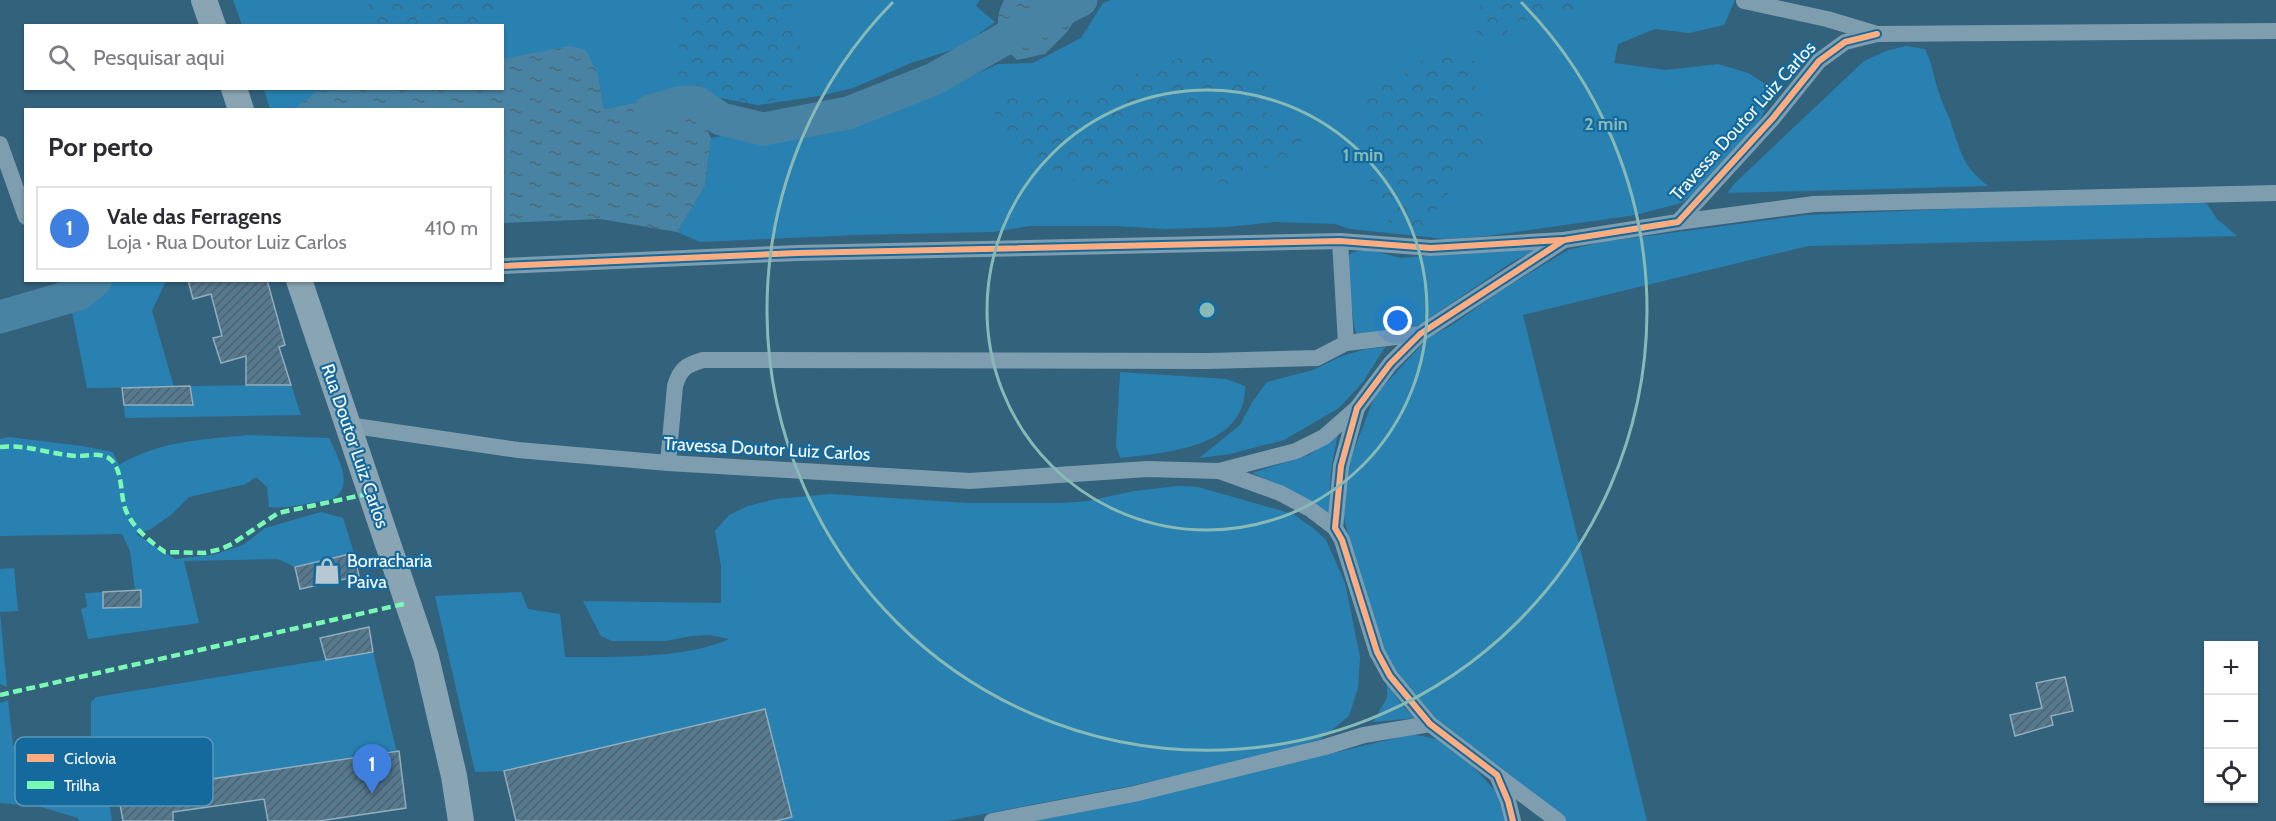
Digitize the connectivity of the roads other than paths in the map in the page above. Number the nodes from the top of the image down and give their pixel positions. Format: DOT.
graph roads {
  1 [pos="204,0"];
  2 [pos="1744,1"];
  3 [pos="212,24"];
  4 [pos="2276,31"];
  5 [pos="1877,34"];
  6 [pos="235,90"];
  7 [pos="240,108"];
  8 [pos="0,144"];
  9 [pos="2276,193"];
  10 [pos="24,211"];
  11 [pos="1678,222"];
  12 [pos="1564,240"];
  13 [pos="1340,241"];
  14 [pos="504,266"];
  15 [pos="299,282"];
  16 [pos="1420,334"];
  17 [pos="1346,343"];
  18 [pos="1357,408"];
  19 [pos="348,425"];
  20 [pos="668,463"];
  21 [pos="1219,471"];
  22 [pos="1335,528"];
  23 [pos="1430,724"];
  24 [pos="1497,775"];
  25 [pos="461,821"];
  26 [pos="992,821"];
  27 [pos="1513,821"];
  28 [pos="1558,821"];
  1 -- 3 [label="main road"];
  2 -- 5 [label="street"];
  4 -- 5 [label="street"];
  5 -- 11 [label="street, Travessa Doutor Luiz Carlos"];
  6 -- 7 [label="main road"];
  8 -- 10 [label="street"];
  9 -- 11 [label="street"];
  11 -- 12 [label="street, Travessa Doutor Luiz Carlos"];
  12 -- 13 [label="street"];
  12 -- 16 [label="street, Travessa Doutor Luiz Carlos"];
  13 -- 14 [label="street"];
  13 -- 17 [label="street"];
  15 -- 19 [label="main road, Rua Doutor Luiz Carlos"];
  16 -- 17 [label="street"];
  16 -- 18 [label="street, Travessa Doutor Luiz Carlos"];
  17 -- 20 [label="street"];
  18 -- 21 [label="street"];
  18 -- 22 [label="street"];
  19 -- 20 [label="street, Travessa Doutor Luiz Carlos"];
  19 -- 25 [label="main road, Rua Doutor Luiz Carlos"];
  20 -- 21 [label="street, Travessa Doutor Luiz Carlos"];
  21 -- 22 [label="street"];
  22 -- 23 [label="street"];
  23 -- 24 [label="street"];
  23 -- 26 [label="street"];
  24 -- 27 [label="street"];
  24 -- 28 [label="street"];
}
